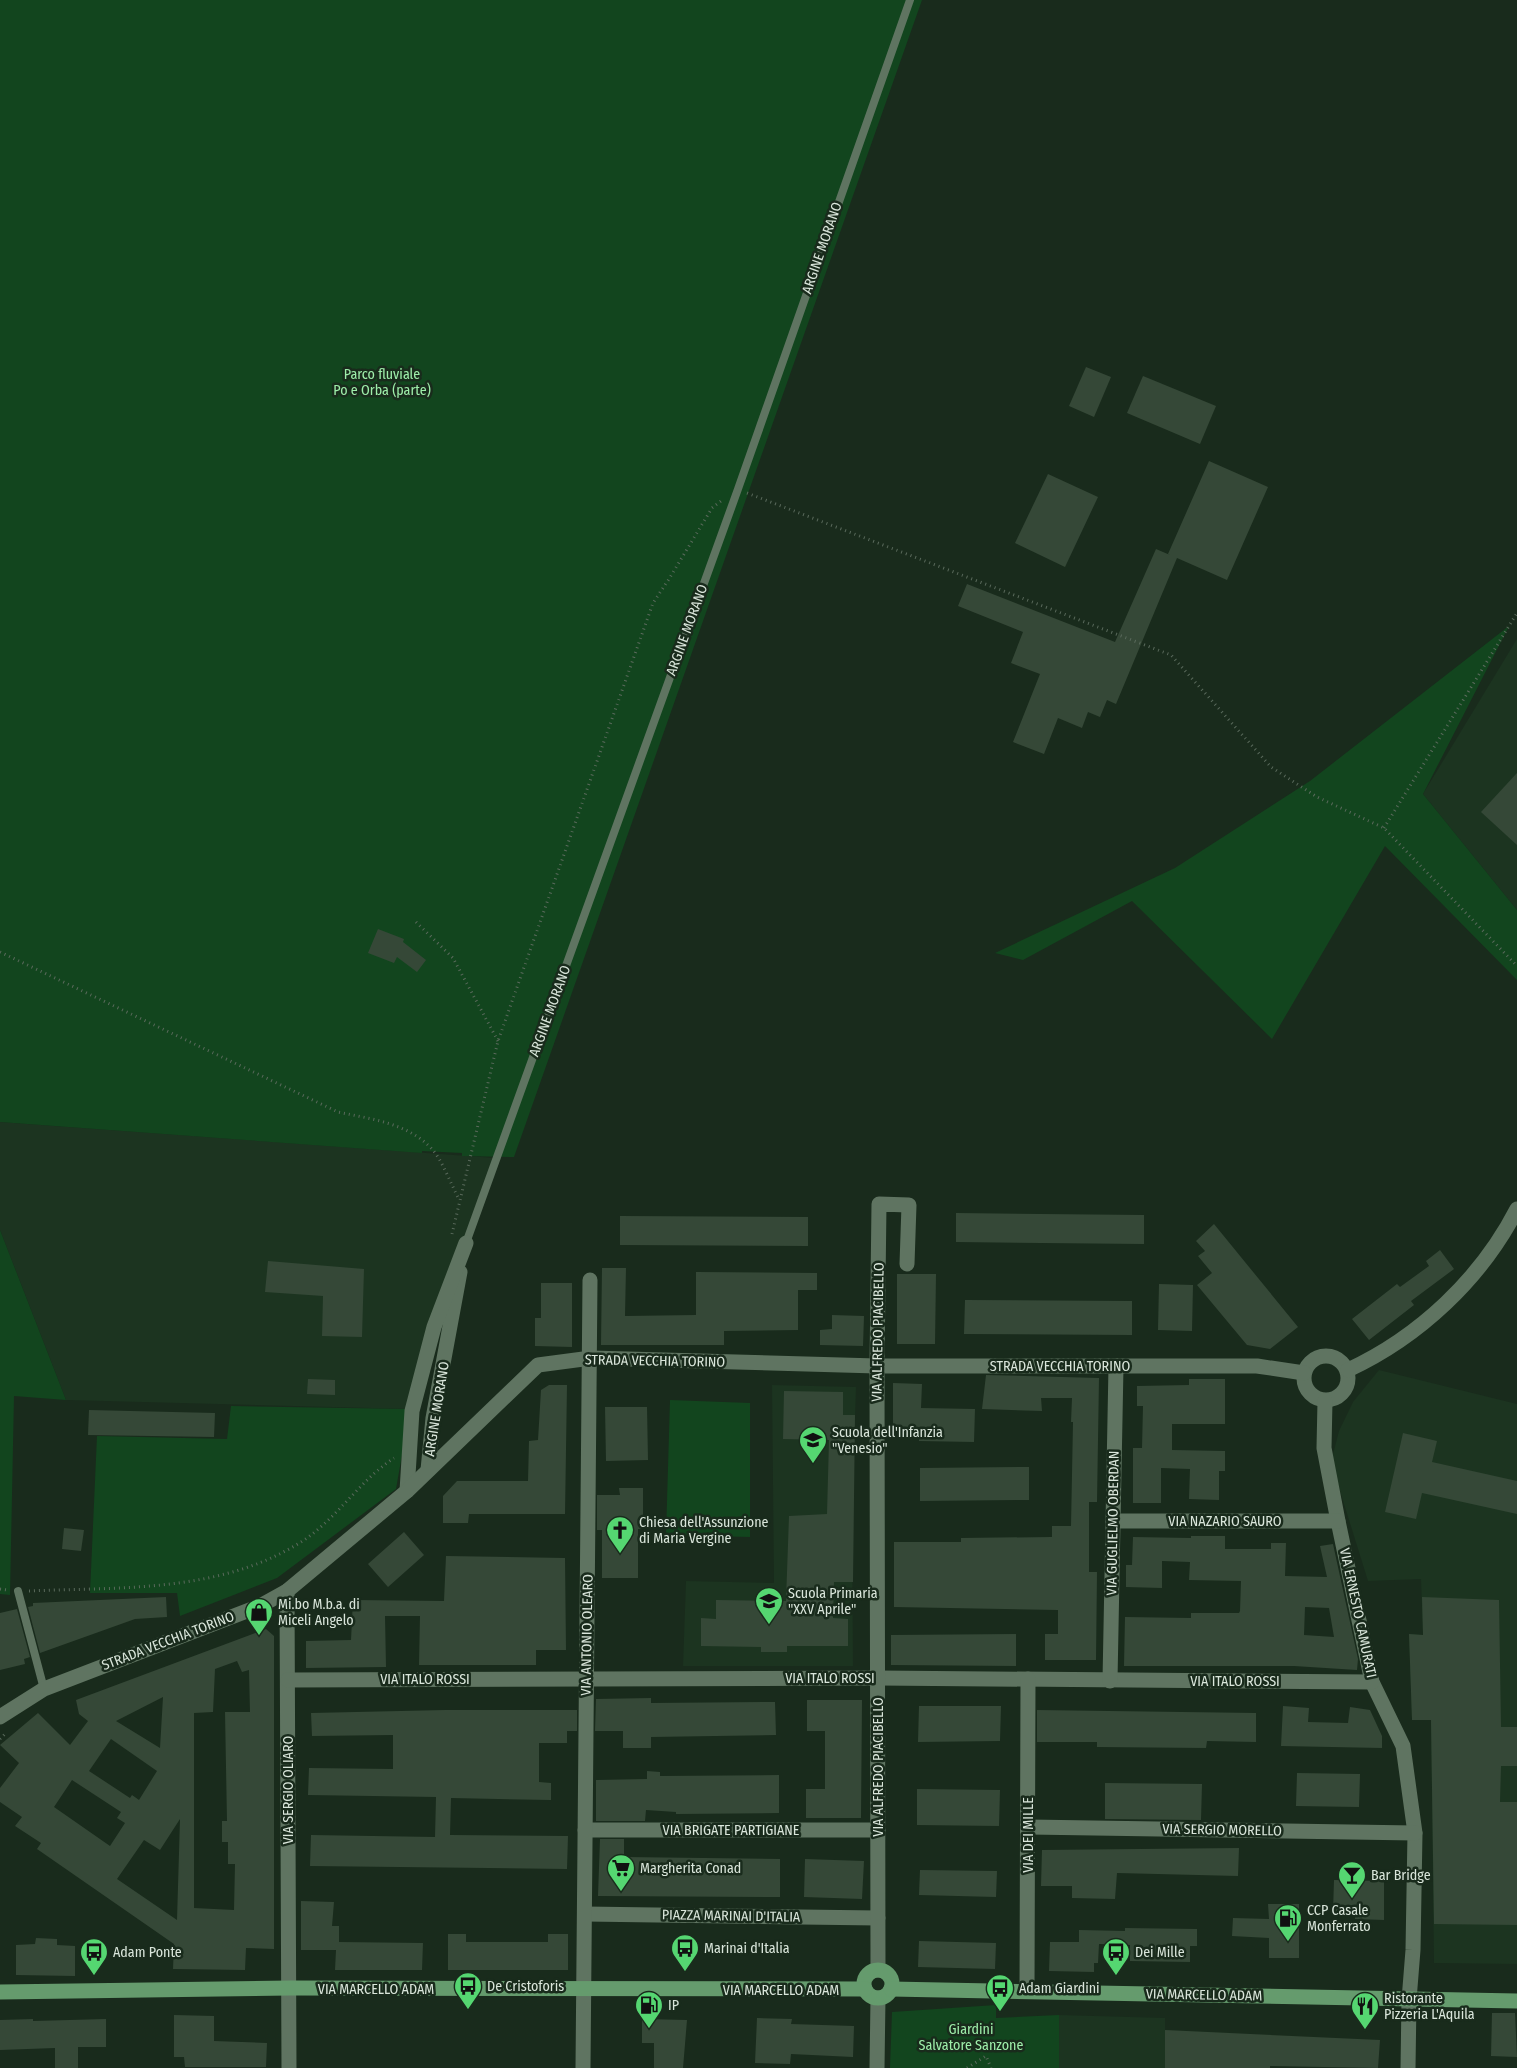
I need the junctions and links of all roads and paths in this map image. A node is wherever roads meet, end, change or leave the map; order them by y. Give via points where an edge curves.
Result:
1 (910, 0) edge
2 (738, 489) junction
3 (1517, 613) edge
4 (1384, 828) junction
5 (416, 922) dead end
6 (0, 952) edge
7 (1517, 966) edge
8 (498, 1042) junction
9 (459, 1201) junction
10 (1517, 1208) edge
11 (450, 1242) dead end
12 (466, 1243) joint
13 (461, 1259) junction
14 (907, 1264) dead end
15 (590, 1280) dead end
16 (591, 1358) junction
17 (876, 1366) junction
18 (1116, 1366) junction
19 (1348, 1370) junction
20 (1304, 1373) junction
21 (1326, 1401) junction
22 (409, 1448) junction
23 (428, 1470) junction
24 (407, 1491) junction
25 (1113, 1520) junction
26 (1338, 1521) junction
27 (0, 1589) edge
28 (18, 1591) junction
29 (287, 1591) junction
30 (878, 1678) junction
31 (586, 1679) junction
32 (1028, 1679) junction
33 (288, 1680) junction
34 (1110, 1681) junction
35 (1372, 1682) junction
36 (44, 1689) junction
37 (0, 1717) edge
38 (9, 1730) dead end
39 (0, 1739) edge
40 (1028, 1827) junction
41 (585, 1830) junction
42 (878, 1830) junction
43 (1414, 1833) junction
44 (584, 1914) junction
45 (878, 1918) junction
46 (878, 1970) junction
47 (290, 1988) junction
48 (865, 1989) junction
49 (2, 1990) edge
50 (584, 1990) junction
51 (1027, 1991) junction
52 (885, 1994) junction
53 (1409, 2000) junction
54 (1517, 2001) edge
55 (289, 2068) edge
56 (584, 2068) edge
57 (877, 2068) edge
58 (967, 2068) edge
59 (991, 2068) edge
60 (1408, 2068) edge

1 - 2 lane, ARGINE MORANO
2 - 4 path via 1171,655 1271,767 1317,797
2 - 8 path via 712,508 652,603
2 - 12 lane, ARGINE MORANO
3 - 4 path
4 - 7 path
5 - 8 path via 453,958
6 - 9 path via 338,1112 390,1123 412,1134 432,1149
8 - 9 path
9 - 11 path
10 - 19 street via 1502,1238 1464,1287 1376,1357
12 - 13 street, ARGINE MORANO
13 - 22 street, ARGINE MORANO via 434,1327 412,1411
13 - 23 street, ARGINE MORANO
14 - 17 street, VIA ALFREDO PIACIBELLO via 909,1205 879,1204
15 - 16 street, VIA ANTONIO OLEARO
16 - 17 street, STRADA VECCHIA TORINO
16 - 23 street, STRADA VECCHIA TORINO via 538,1365
16 - 31 street, VIA ANTONIO OLEARO
17 - 18 street, STRADA VECCHIA TORINO
17 - 30 street, VIA ALFREDO PIACIBELLO
18 - 20 street, STRADA VECCHIA TORINO via 1257,1366
18 - 25 street, VIA GUGLIELMO OBERDAN
19 - 20 street via 1339,1359 1325,1356 1312,1361
19 - 21 street via 1345,1391 1339,1397
20 - 21 street via 1308,1392
21 - 26 street, VIA ERNESTO CAMURATI via 1324,1448
22 - 24 street, ARGINE MORANO
22 - 28 path via 378,1468 330,1520 301,1542 250,1568 197,1581 137,1587
23 - 24 street, STRADA VECCHIA TORINO
24 - 29 street, STRADA VECCHIA TORINO
25 - 26 street, VIA NAZARIO SAURO
25 - 34 street, VIA GUGLIELMO OBERDAN
26 - 35 street, VIA ERNESTO CAMURATI
27 - 28 path
28 - 36 lane
29 - 33 street, VIA SERGIO OLIARO
29 - 36 street, STRADA VECCHIA TORINO via 260,1606
30 - 31 street, VIA ITALO ROSSI
30 - 32 street, VIA ITALO ROSSI
30 - 42 street, VIA ALFREDO PIACIBELLO
31 - 33 street, VIA ITALO ROSSI
31 - 41 street, VIA ANTONIO OLEARO
32 - 34 street, VIA ITALO ROSSI
32 - 40 street, VIA DEI MILLE
33 - 47 street, VIA SERGIO OLIARO
34 - 35 street, VIA ITALO ROSSI
35 - 43 street, VIA ERNESTO CAMURATI via 1403,1746
36 - 37 street, STRADA VECCHIA TORINO
38 - 39 path
40 - 43 street, VIA SERGIO MORELLO
40 - 51 street, VIA DEI MILLE
41 - 42 street, VIA BRIGATE PARTIGIANE
41 - 44 street, VIA ANTONIO OLEARO
42 - 45 street, VIA ALFREDO PIACIBELLO
43 - 53 street, VIA ERNESTO CAMURATI via 1413,1950
44 - 45 street, PIAZZA MARINAI D'ITALIA
44 - 50 street, VIA ANTONIO OLEARO
45 - 46 street, VIA ALFREDO PIACIBELLO
46 - 48 main road via 866,1976
46 - 52 main road via 890,1976
47 - 49 main road, VIA MARCELLO ADAM
47 - 50 main road, VIA MARCELLO ADAM
47 - 55 street, VIA SERGIO OLIARO
48 - 50 main road, VIA MARCELLO ADAM
48 - 52 main road via 870,1996
50 - 56 street, VIA ANTONIO OLEARO
51 - 52 main road, VIA MARCELLO ADAM
51 - 53 main road, VIA MARCELLO ADAM
52 - 57 street
53 - 54 main road, VIA MARCELLO ADAM
53 - 60 street, VIA ERNESTO CAMURATI
58 - 59 path via 986,2056

